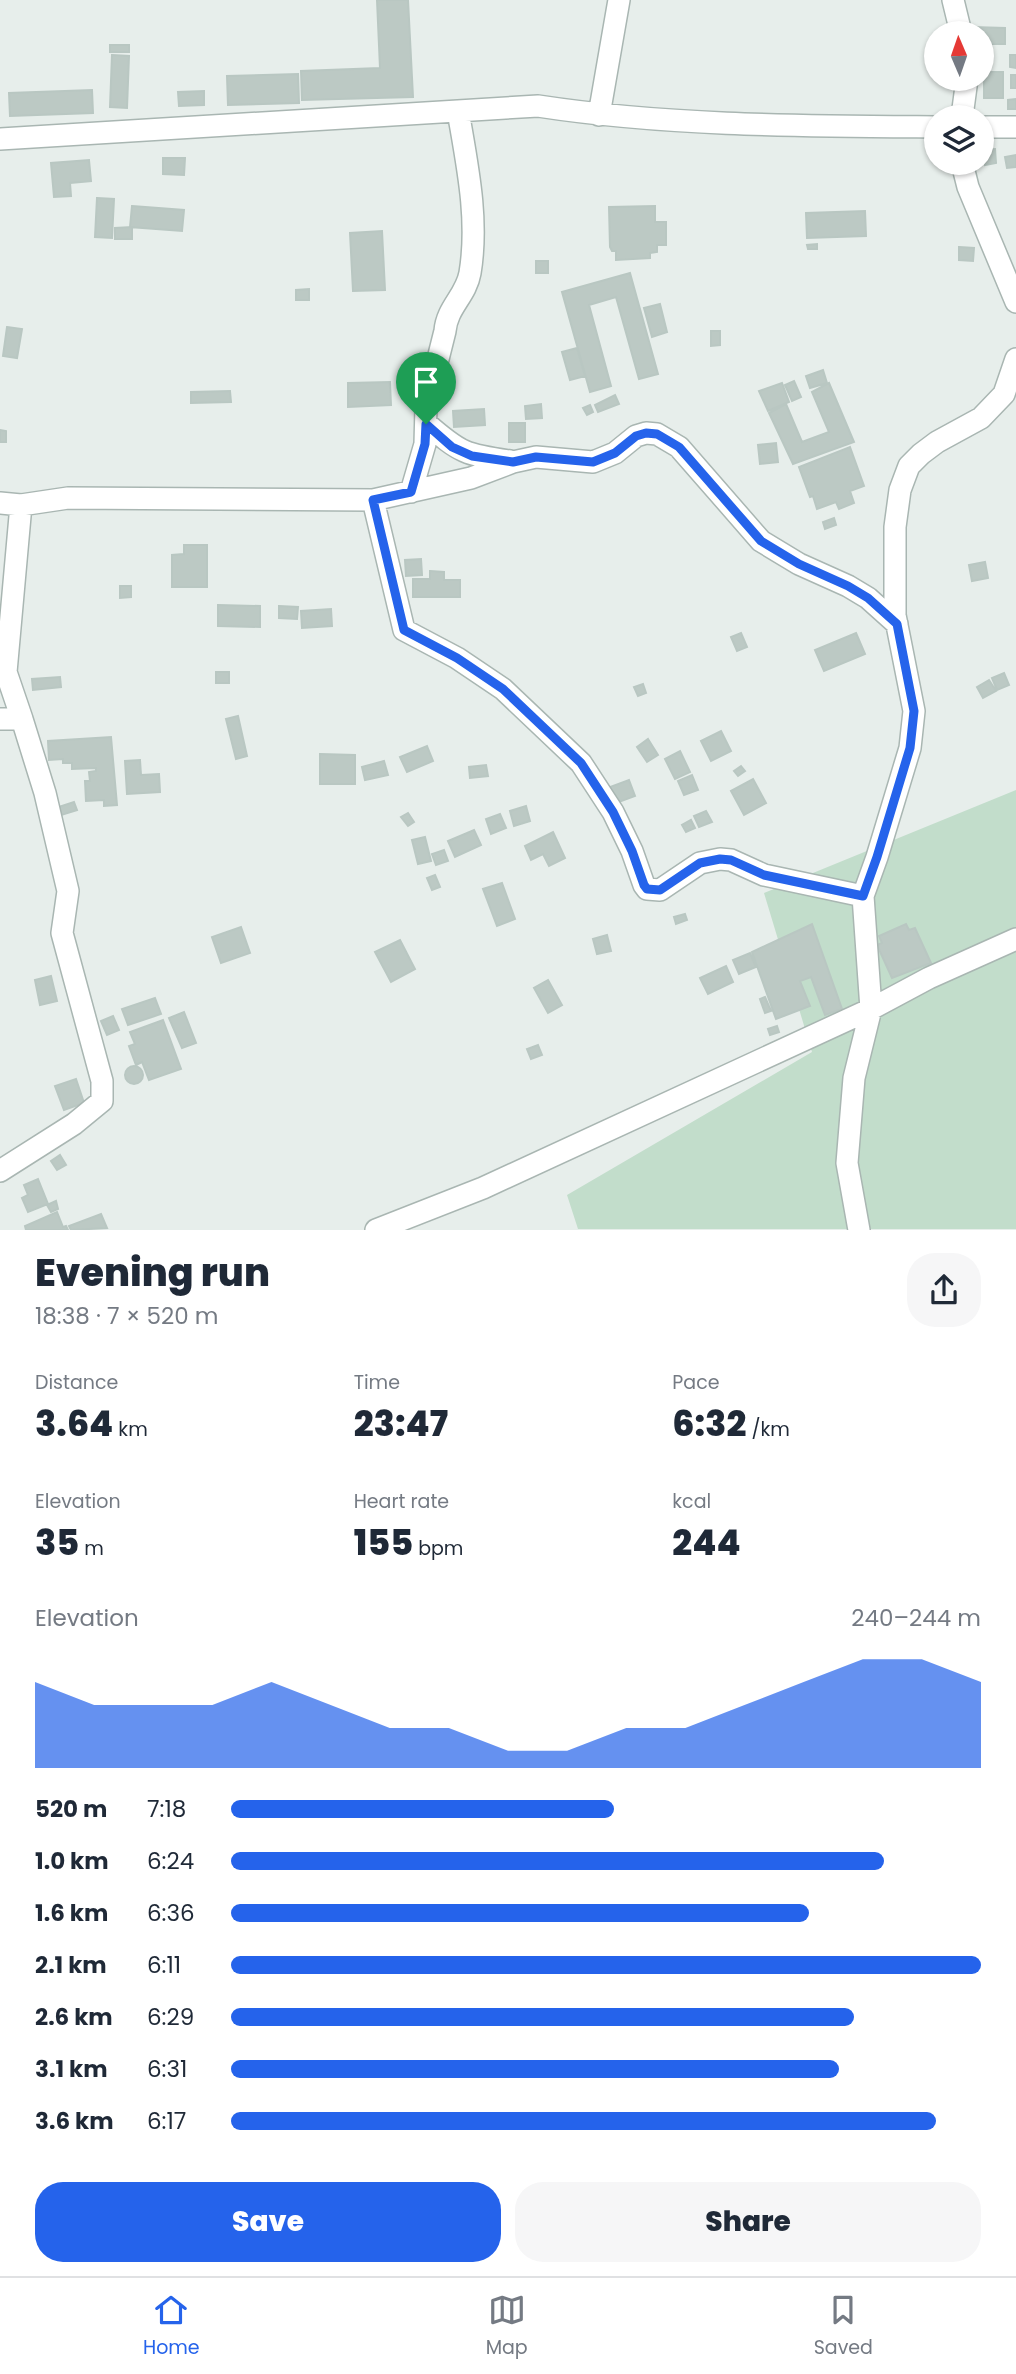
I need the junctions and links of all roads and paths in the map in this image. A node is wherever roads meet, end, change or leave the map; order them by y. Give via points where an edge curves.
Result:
1 (619, 0) edge
2 (953, 0) edge
3 (958, 21) edge
4 (458, 111) junction
5 (599, 115) junction
6 (924, 127) edge
7 (994, 127) edge
8 (1016, 127) edge
9 (0, 139) edge
10 (965, 175) edge
11 (1016, 302) edge
12 (1016, 359) edge
13 (426, 424) junction
14 (513, 462) junction
15 (411, 492) junction
16 (373, 500) junction
17 (10, 504) edge
18 (897, 624) junction
19 (0, 719) edge
20 (22, 719) junction
21 (863, 896) junction
22 (1016, 939) edge
23 (871, 1009) junction
24 (0, 1171) edge
25 (376, 1230) edge
26 (859, 1230) edge

1 - 5 street
2 - 3 street
4 - 5 street via 538,106
4 - 9 street
4 - 13 street via 472,194 473,247 465,291 446,319
5 - 6 street via 798,126
7 - 8 street
10 - 11 street
12 - 18 street via 1004,394 981,418 937,442 909,466 895,527
13 - 14 street via 452,447 472,456
13 - 15 street
14 - 15 street
14 - 18 street via 536,457 593,462 615,453 636,436 657,434 679,447 761,541 868,598
15 - 16 street
16 - 17 street via 68,498
16 - 21 street via 404,630 503,689 581,763 613,812 647,889 660,890 700,863 720,859 764,875
17 - 20 street via 6,672
18 - 21 street via 914,711 910,748
19 - 20 street
20 - 24 street via 68,891 62,933 102,1081 102,1101
21 - 23 street
22 - 23 street
23 - 25 street via 483,1188
23 - 26 street via 854,1078 847,1163

